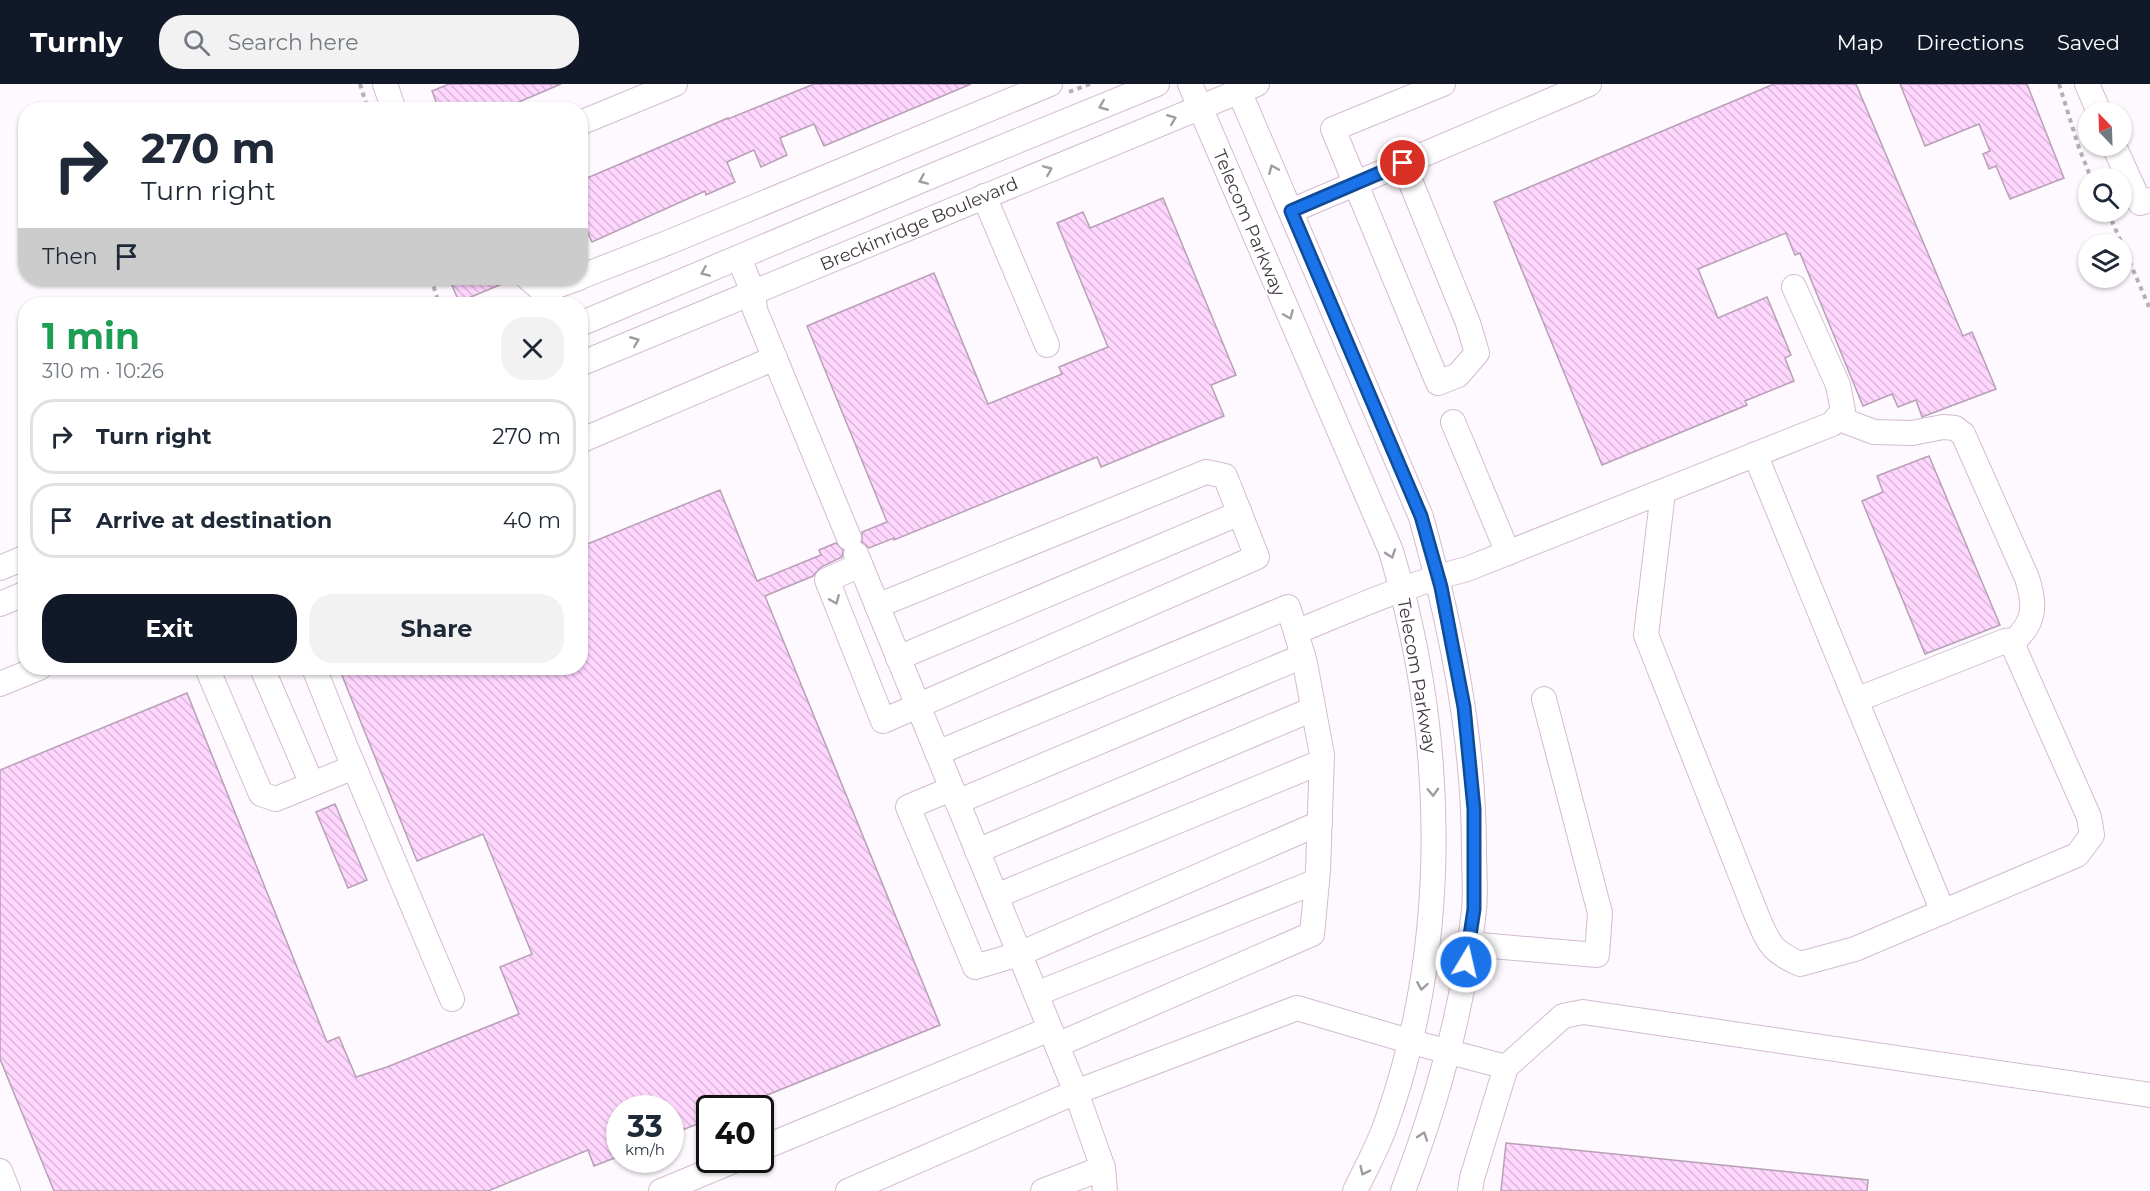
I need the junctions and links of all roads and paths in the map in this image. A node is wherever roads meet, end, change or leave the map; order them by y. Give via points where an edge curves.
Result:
1 (360, 84) edge
2 (385, 84) edge
3 (675, 84) edge
4 (1050, 84) edge
5 (1157, 84) edge
6 (1190, 84) edge
7 (1443, 84) edge
8 (1589, 84) edge
9 (2059, 84) edge
10 (2087, 84) edge
11 (1244, 86) edge
12 (366, 102) edge
13 (391, 102) edge
14 (2095, 102) edge
15 (1199, 107) junction
16 (588, 120) edge
17 (2120, 156) edge
18 (1403, 163) junction
19 (2087, 168) edge
20 (1357, 183) junction
21 (984, 196) junction
22 (2145, 201) edge
23 (1291, 211) junction
24 (2112, 222) edge
25 (739, 258) junction
26 (588, 274) edge
27 (536, 285) edge
28 (559, 285) edge
29 (1794, 287) dead end
30 (753, 292) junction
31 (2150, 309) edge
32 (588, 321) edge
33 (1047, 345) dead end
34 (775, 358) junction
35 (588, 361) edge
36 (1837, 418) junction
37 (1454, 422) dead end
38 (588, 438) edge
39 (1755, 454) junction
40 (1663, 492) junction
41 (1240, 513) junction
42 (855, 552) junction
43 (1508, 553) junction
44 (18, 560) edge
45 (0, 568) edge
46 (1438, 577) junction
47 (1402, 589) junction
48 (18, 596) edge
49 (0, 604) edge
50 (877, 606) junction
51 (1296, 632) junction
52 (2014, 640) junction
53 (1303, 656) junction
54 (898, 658) junction
55 (22, 675) edge
56 (210, 675) edge
57 (265, 675) edge
58 (317, 675) edge
59 (0, 684) edge
60 (1544, 699) dead end
61 (1856, 700) junction
62 (918, 707) junction
63 (1313, 709) junction
64 (937, 753) junction
65 (1321, 762) junction
66 (354, 767) junction
67 (312, 784) junction
68 (954, 795) junction
69 (1320, 823) junction
70 (977, 851) junction
71 (1317, 881) junction
72 (996, 896) junction
73 (1943, 912) junction
74 (1468, 944) junction
75 (1019, 954) junction
76 (1035, 993) junction
77 (452, 999) dead end
78 (1053, 1037) junction
79 (1412, 1042) junction
80 (1448, 1051) junction
81 (1506, 1067) junction
82 (1076, 1092) junction
83 (2150, 1095) edge
84 (774, 1144) edge
85 (0, 1171) edge
86 (705, 1173) edge
87 (1104, 1179) edge
88 (1051, 1190) edge
89 (8, 1191) edge
90 (661, 1191) edge
91 (848, 1191) edge
92 (1354, 1191) edge
93 (1403, 1191) edge
94 (1470, 1191) edge

1 - 12 path
2 - 13 street
3 - 16 street
4 - 26 street
5 -> 25 street
6 - 15 street, Telecom Parkway
7 - 20 street via 1333,129
8 - 18 street
9 - 19 path
10 - 14 street
11 - 15 street, Breckinridge Boulevard
23 -> 11 street, Telecom Parkway
21 -> 15 street, Breckinridge Boulevard
15 -> 47 street, Telecom Parkway via 1378,519
17 - 22 street
18 - 20 street
18 - 20 street via 1477,353 1458,375 1438,383
20 - 23 street
21 - 30 street, Breckinridge Boulevard
21 - 33 street
23 - 46 street, Telecom Parkway via 1421,516
24 - 31 path
25 - 30 street
25 -> 32 street
27 - 28 street via 543,291
29 - 36 street via 1838,385 1842,411
30 - 34 street via 755,310
35 -> 30 street, Breckinridge Boulevard
34 - 38 street
34 - 42 street
36 - 39 street
36 - 52 street via 1874,432 1912,433 1943,427 1964,434 2034,600 2030,618
37 - 43 street
39 - 40 street
39 - 61 street
40 - 43 street
40 - 73 street via 1646,635 1768,942 1780,955 1800,964 1856,950
41 - 50 street via 1225,476 1206,472
41 - 54 street
41 - 62 street via 1257,557
42 - 50 street
42 -> 62 street via 827,580 883,721
43 - 46 street
44 - 45 street
46 - 47 street
46 - 74 street, Telecom Parkway via 1464,707 1474,809 1474,909
47 - 51 street
47 -> 79 street, Telecom Parkway via 1411,623 1432,763 1434,813 1432,913
48 - 49 street
50 - 54 street
51 - 53 street
51 - 64 street via 1288,607
52 - 61 street
52 - 73 street via 2092,834 2077,855
53 - 63 street
53 - 68 street
54 - 62 street
55 - 59 street
56 - 67 street via 261,794 276,799
57 - 67 street
58 - 66 street
60 - 74 street via 1600,913 1597,955
61 - 73 street
62 - 64 street
63 - 65 street
63 - 70 street
64 - 68 street
65 - 69 street
65 - 72 street
66 - 67 street
66 - 77 street
68 - 70 street
68 - 75 street via 908,807 975,967
69 - 71 street
69 - 75 street
70 - 72 street
71 - 76 street
71 - 78 street via 1312,934
72 - 75 street
74 - 80 street, Telecom Parkway
75 - 76 street
76 - 78 street
78 - 82 street
78 - 84 street
79 - 80 street
79 - 82 street via 1297,1008
79 -> 92 street, Telecom Parkway via 1387,1124
80 - 81 street
93 -> 80 street, Telecom Parkway
81 - 83 street via 1563,1016 1583,1012
81 - 94 street
82 - 87 street
82 - 91 street
85 - 89 street
86 - 90 street
87 - 88 street

